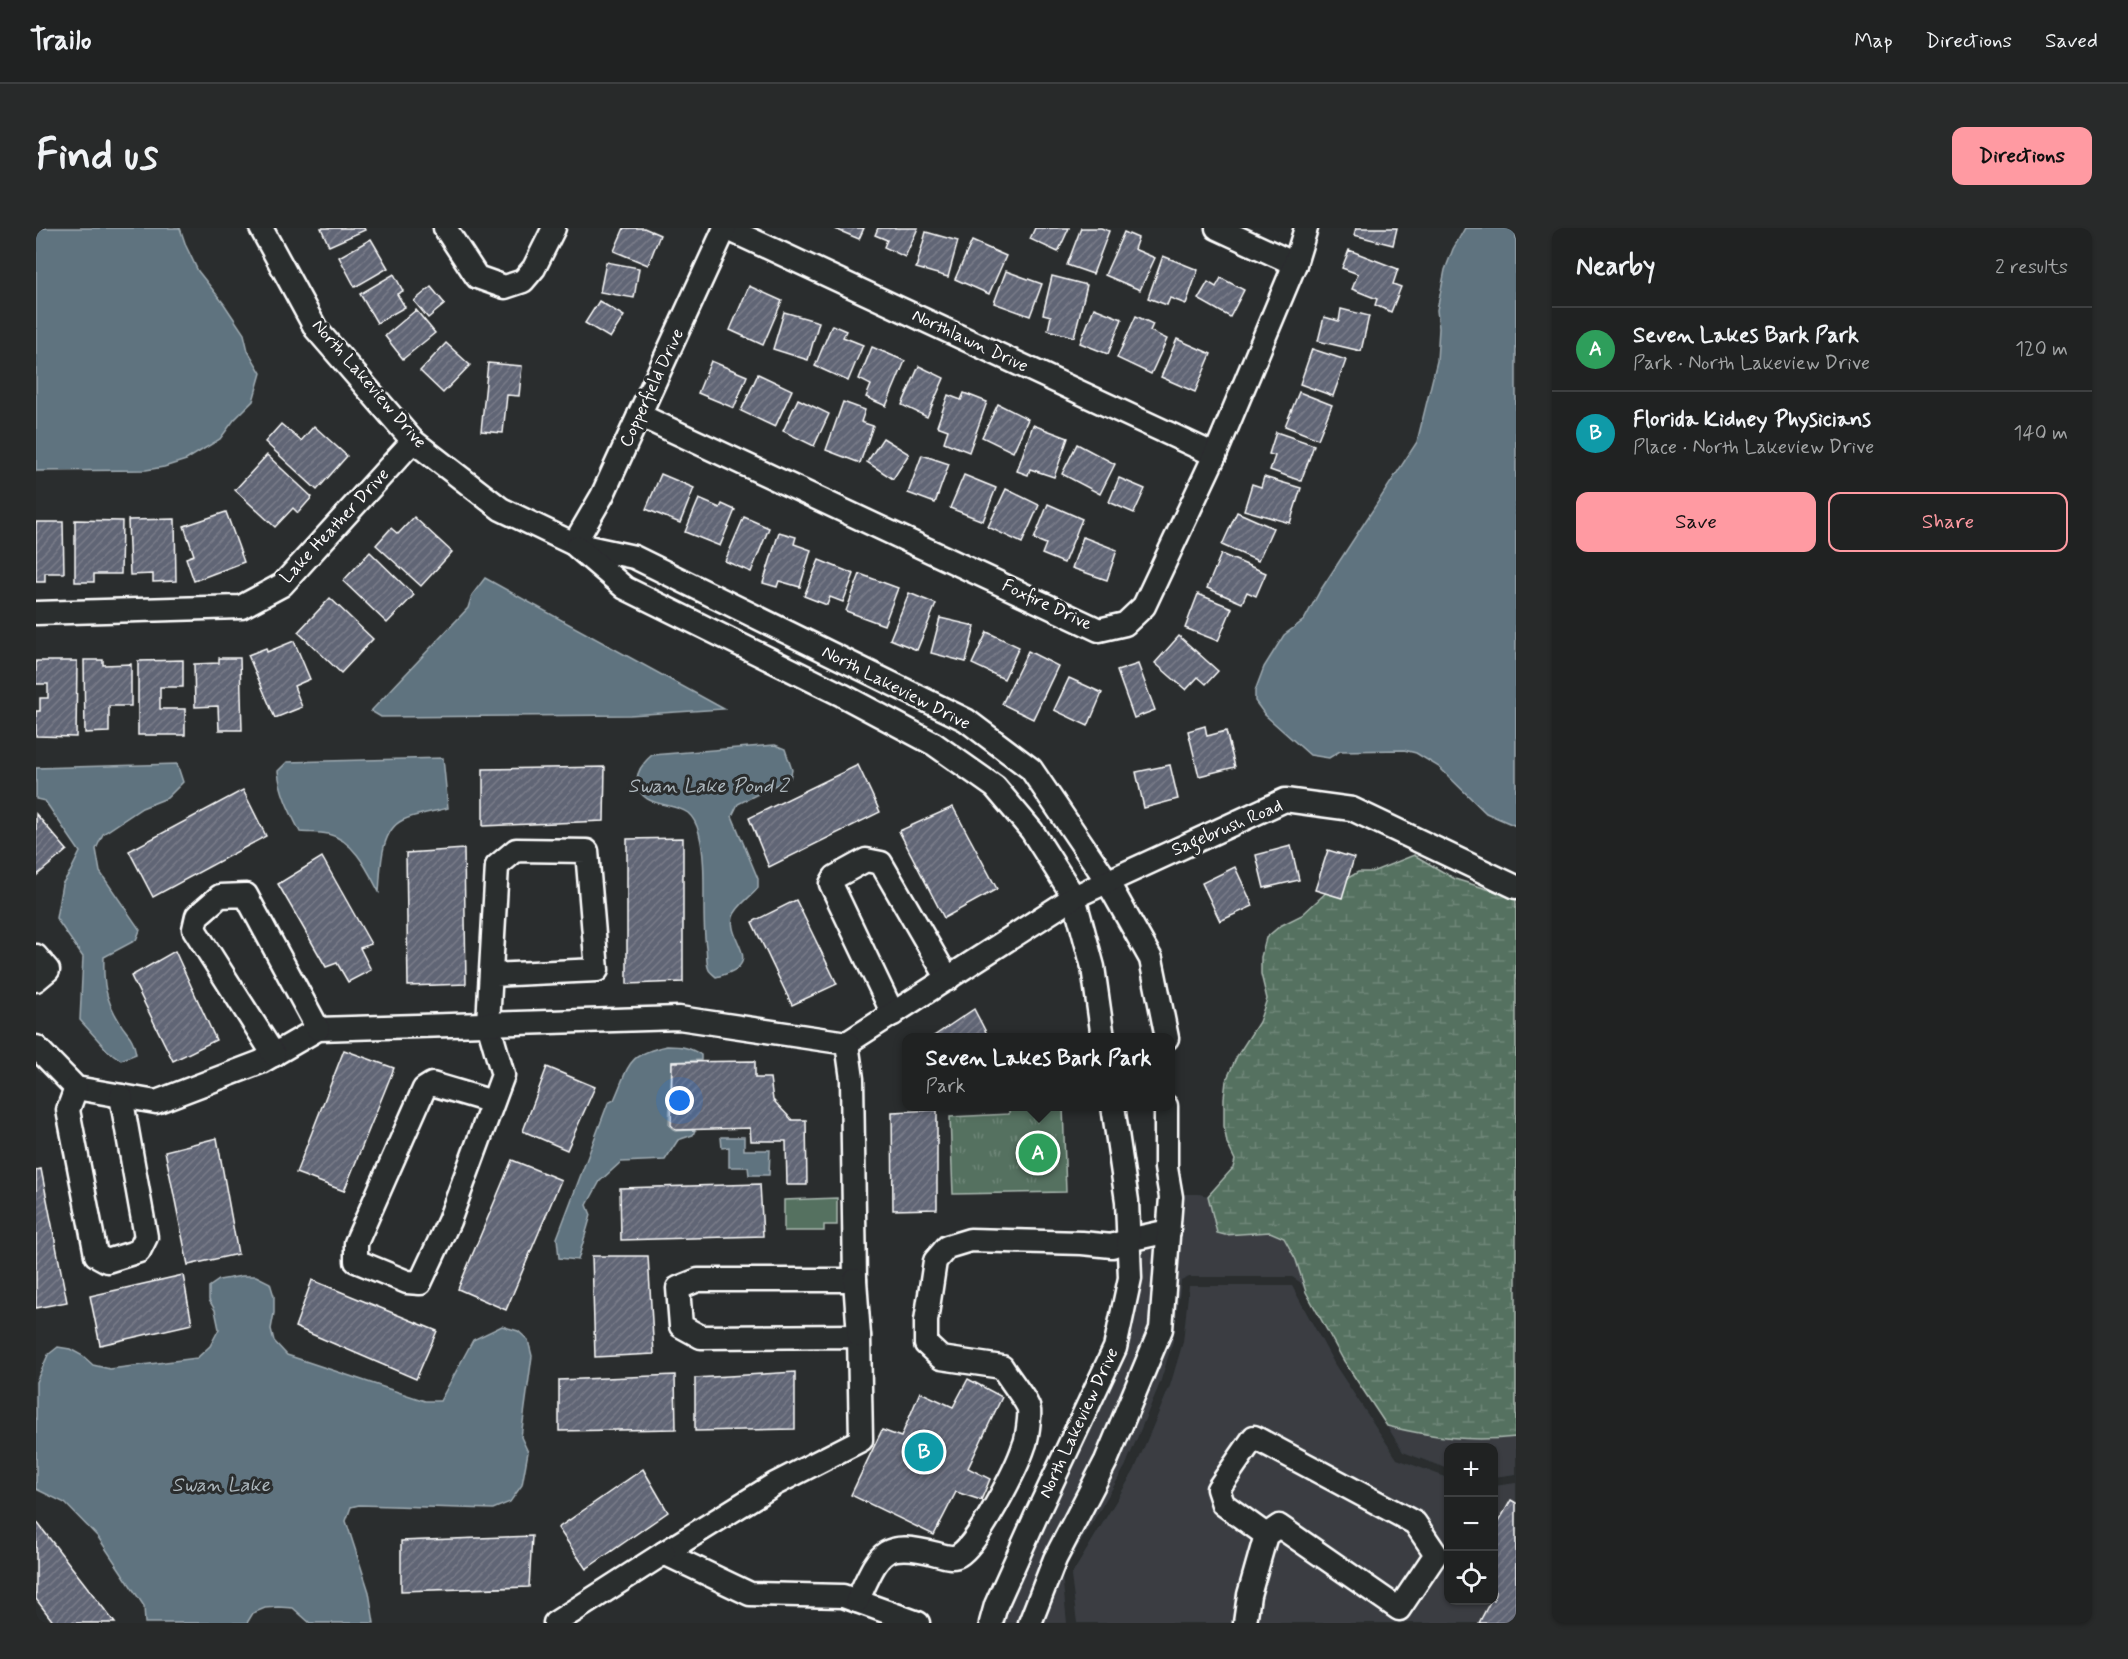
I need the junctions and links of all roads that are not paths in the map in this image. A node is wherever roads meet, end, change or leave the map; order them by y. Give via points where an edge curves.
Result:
1 (261, 228) edge
2 (445, 228) edge
3 (554, 228) edge
4 (726, 228) edge
5 (1216, 228) edge
6 (1306, 228) edge
7 (1295, 264) junction
8 (639, 415) junction
9 (413, 441) junction
10 (1215, 455) junction
11 (574, 544) junction
12 (36, 614) edge
13 (856, 667) junction
14 (842, 695) junction
15 (1107, 881) junction
16 (1516, 886) edge
17 (1074, 897) junction
18 (36, 956) edge
19 (491, 975) junction
20 (948, 979) junction
21 (36, 980) edge
22 (893, 1014) junction
23 (488, 1023) junction
24 (318, 1029) junction
25 (1102, 1033) edge
26 (1166, 1033) edge
27 (847, 1043) junction
28 (36, 1047) edge
29 (274, 1055) junction
30 (76, 1088) junction
31 (121, 1096) junction
32 (494, 1102) junction
33 (1114, 1111) edge
34 (1166, 1111) edge
35 (1169, 1231) junction
36 (1128, 1240) junction
37 (855, 1280) junction
38 (859, 1335) junction
39 (1266, 1535) junction
40 (664, 1553) junction
41 (857, 1601) junction
42 (555, 1623) edge
43 (918, 1623) edge
44 (990, 1623) edge
45 (1029, 1623) edge
46 (1245, 1623) edge

1 - 9 street, North Lakeview Drive via 316,329
2 - 3 street via 477,277 505,287 523,281 534,268
4 - 8 street, Copperfield Drive
4 - 10 street, Northlawn Drive
5 - 7 street
6 - 7 street, Foxfire Drive
7 - 10 street, Foxfire Drive
8 - 10 street, Foxfire Drive via 1099,630 1125,624 1144,606
8 - 11 street, Copperfield Drive via 602,496
9 - 11 street, North Lakeview Drive via 501,509
9 - 12 street, Lake Heather Drive via 282,585 241,608
11 - 13 street, North Lakeview Drive via 634,557
11 - 14 street, North Lakeview Drive via 625,588
13 - 14 street
13 - 15 street, North Lakeview Drive via 966,720 1032,769
14 - 17 street, North Lakeview Drive via 934,744 995,788 1032,831
15 - 16 street, Sagebrush Road via 1285,800 1352,809
15 - 17 street, Sagebrush Road
15 - 26 street, North Lakeview Drive via 1150,959
17 - 20 street, Sagebrush Road
17 - 25 street, North Lakeview Drive via 1092,967
18 - 21 street via 48,970
19 - 19 street via 497,866 516,850 587,852 597,970
19 - 23 street
20 - 22 street, Sagebrush Road
20 - 22 street via 881,863 866,861 835,877 831,884
22 - 27 street, Sagebrush Road
23 - 24 street
23 - 27 street via 679,1018
23 - 32 street via 503,1075
24 - 29 street
24 - 29 street via 246,895 220,896 197,916 194,928
27 - 37 street via 852,1079
28 - 30 street
29 - 31 street via 156,1102
30 - 31 street
30 - 31 street via 68,1110 96,1255 107,1261 139,1251 146,1237
32 - 32 street via 449,1221 420,1282 407,1282 356,1261 356,1243 424,1089 432,1084
33 - 36 street, North Lakeview Drive via 1127,1201
34 - 35 street, North Lakeview Drive
35 - 36 street
35 - 45 street, North Lakeview Drive via 1161,1329 1106,1461 1055,1559
36 - 41 street via 1112,1246 970,1240 947,1246 935,1261 926,1344 941,1359 1002,1367 1029,1409 1025,1445 985,1526 966,1550 945,1557 914,1548 888,1551 876,1560
36 - 44 street, North Lakeview Drive via 1130,1278 1115,1348
37 - 38 street
37 - 38 street via 698,1280 678,1288 681,1326 701,1337
38 - 40 street via 861,1440 775,1484
39 - 39 street via 1279,1526 1399,1609 1436,1554 1415,1523 1254,1437 1218,1488 1223,1504
39 - 46 street
40 - 41 street via 750,1594 843,1596
40 - 42 street
41 - 43 street

